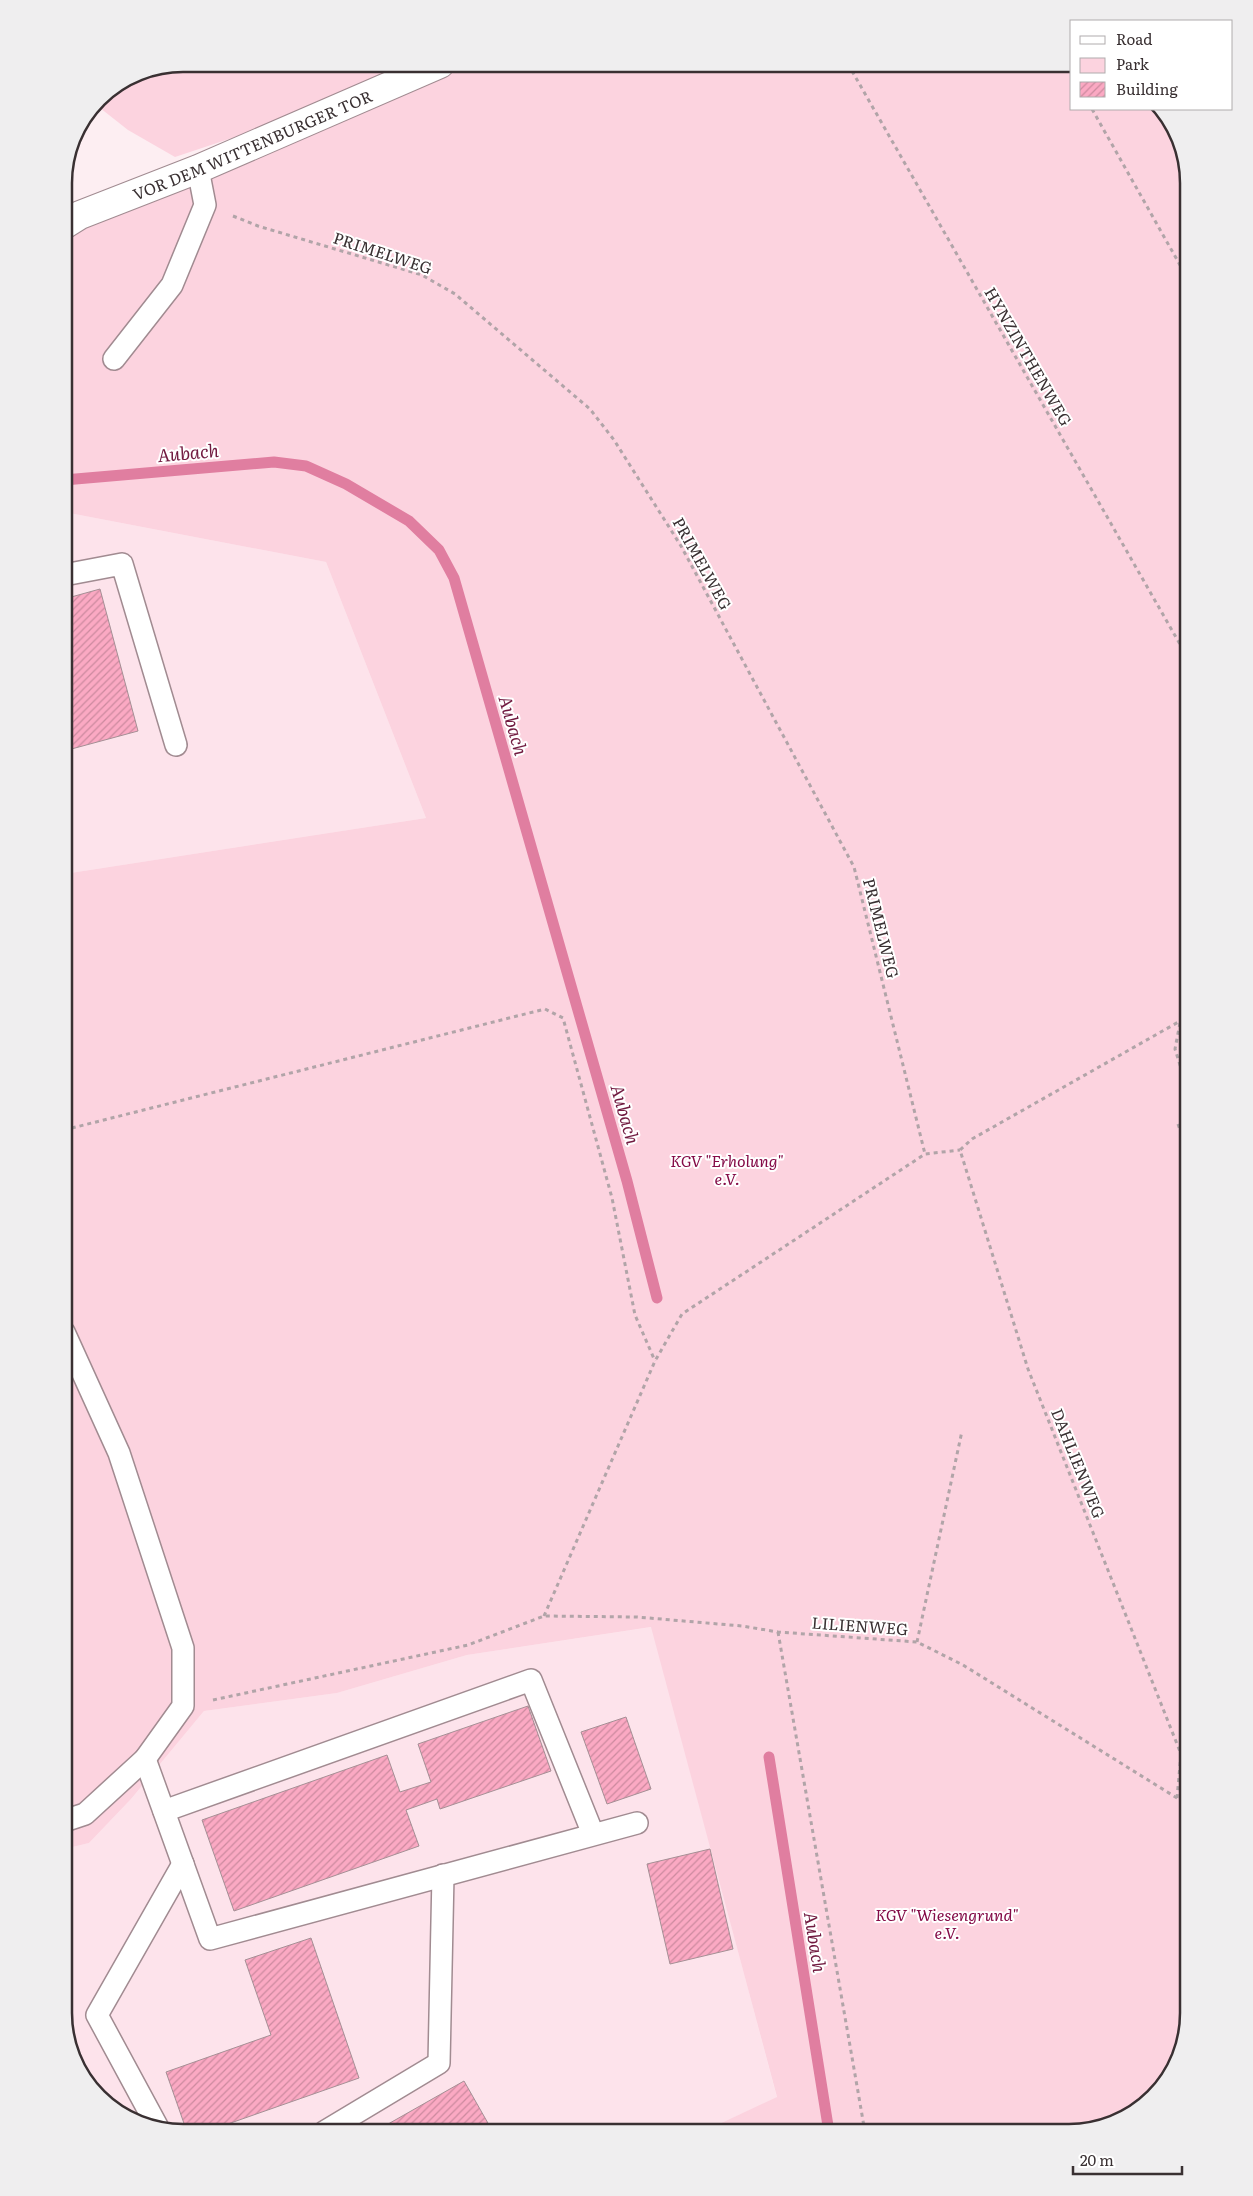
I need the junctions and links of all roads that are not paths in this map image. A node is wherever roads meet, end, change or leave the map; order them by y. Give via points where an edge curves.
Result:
1 (419, 73) edge
2 (198, 169) junction
3 (73, 219) edge
4 (114, 359) dead end
5 (73, 572) edge
6 (176, 745) dead end
7 (72, 1350) edge
8 (145, 1759) junction
9 (164, 1811) junction
10 (72, 1818) edge
11 (637, 1823) dead end
12 (593, 1834) junction
13 (183, 1864) junction
14 (443, 1875) junction
15 (153, 2119) edge
16 (339, 2123) edge

1 - 2 street, VOR DEM WITTENBURGER TOR
2 - 3 street, VOR DEM WITTENBURGER TOR
2 - 4 lane via 205,205 172,286
5 - 6 lane via 122,564
7 - 8 lane via 119,1453 183,1648 183,1706
8 - 9 lane
8 - 10 lane via 84,1814
9 - 12 lane via 531,1680
9 - 13 lane
11 - 12 lane
12 - 14 lane
13 - 14 lane via 210,1939
13 - 15 lane via 97,2015
14 - 16 lane via 439,2063

